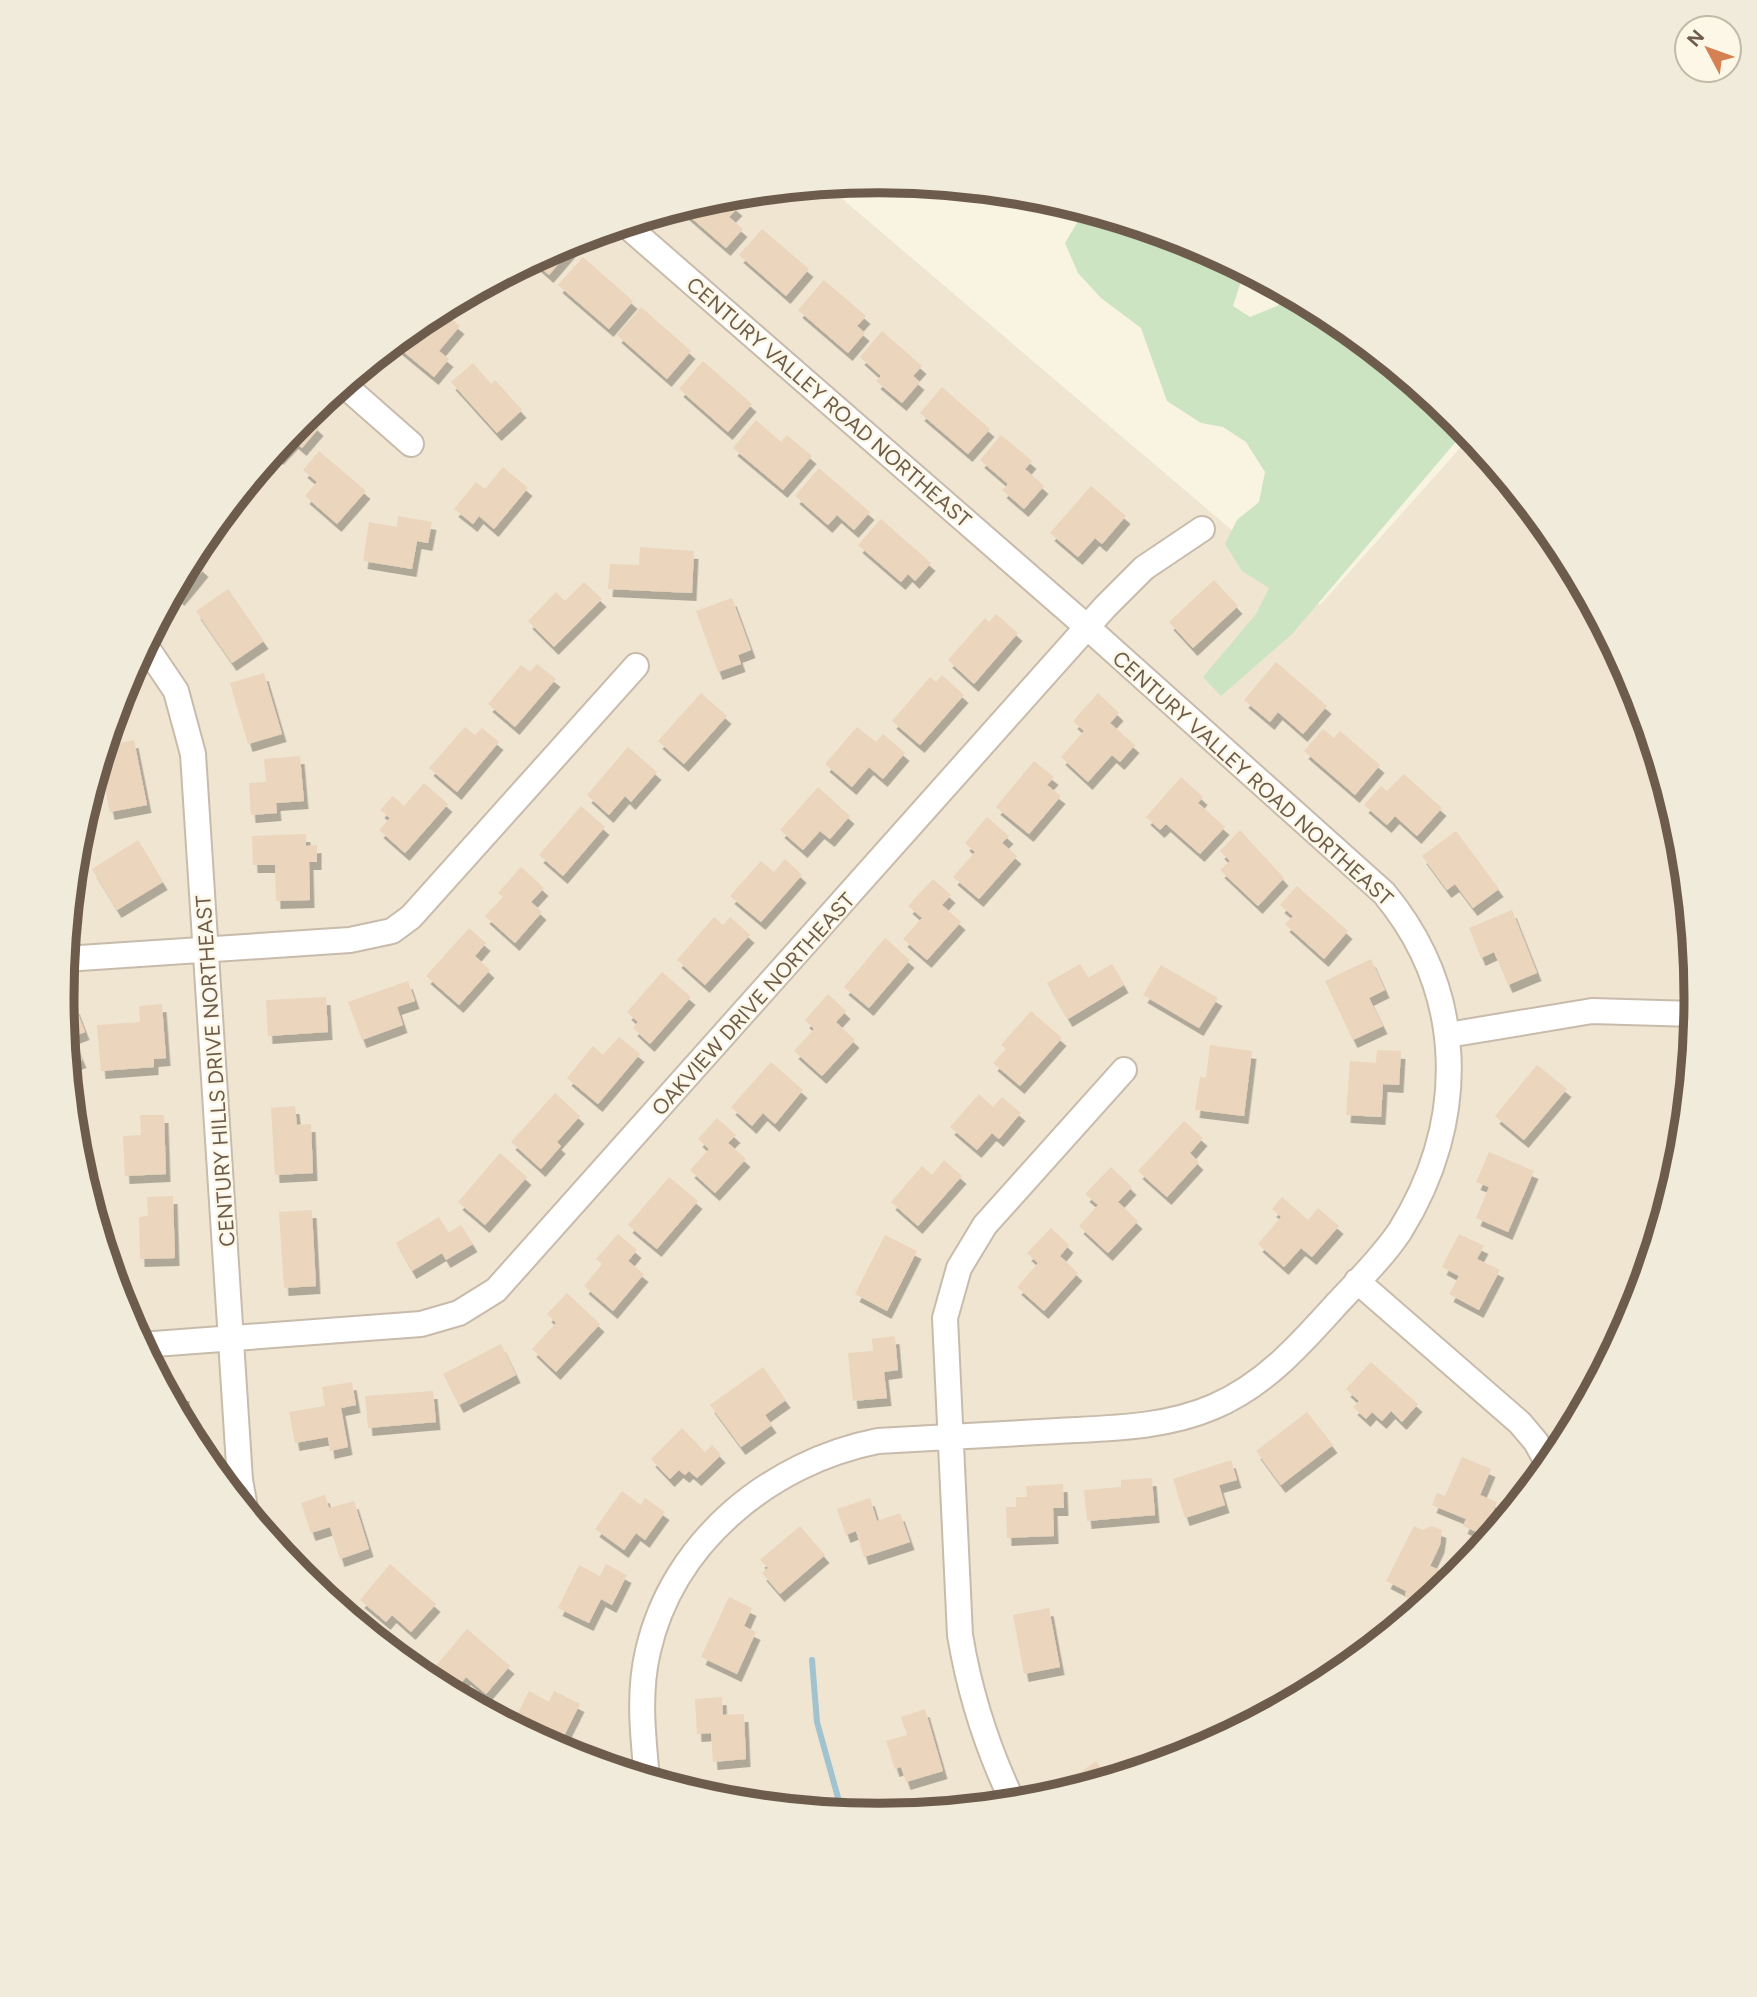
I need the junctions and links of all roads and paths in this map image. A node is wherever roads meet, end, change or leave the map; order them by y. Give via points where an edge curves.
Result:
1 (634, 232) edge
2 (351, 391) edge
3 (411, 444) dead end
4 (1202, 529) dead end
5 (1087, 627) junction
6 (151, 654) edge
7 (636, 666) dead end
8 (208, 949) junction
9 (75, 958) edge
10 (1683, 1014) edge
11 (1448, 1035) junction
12 (1124, 1070) dead end
13 (1357, 1281) junction
14 (233, 1340) junction
15 (152, 1344) edge
16 (950, 1437) junction
17 (1543, 1453) edge
18 (242, 1491) edge
19 (646, 1769) edge
20 (1009, 1793) edge

1 - 5 street, CENTURY VALLEY ROAD NORTHEAST
2 - 3 street
4 - 5 street, OAKVIEW DRIVE NORTHEAST via 1144,568
5 - 11 street, CENTURY VALLEY ROAD NORTHEAST via 1384,893 1419,943
5 - 14 street, OAKVIEW DRIVE NORTHEAST via 496,1290 459,1313 421,1324
6 - 8 street, CENTURY HILLS DRIVE NORTHEAST via 176,691 193,754
7 - 8 street via 411,917 392,931 350,940
8 - 9 street
8 - 14 street, CENTURY HILLS DRIVE NORTHEAST
10 - 11 street via 1592,1011
11 - 13 street, CENTURY VALLEY ROAD NORTHEAST via 1447,1110 1429,1175 1398,1234
12 - 16 street via 985,1226 959,1268 945,1318
13 - 16 street, CENTURY VALLEY ROAD NORTHEAST via 1290,1356 1260,1381 1212,1408 1142,1426
13 - 17 street via 1520,1423
14 - 15 street, OAKVIEW DRIVE NORTHEAST
14 - 18 street, CENTURY HILLS DRIVE NORTHEAST
16 - 19 street, CENTURY VALLEY ROAD NORTHEAST via 878,1441 821,1456 761,1489 712,1532 674,1586 648,1651 642,1685
16 - 20 street via 960,1635 968,1684 982,1732

